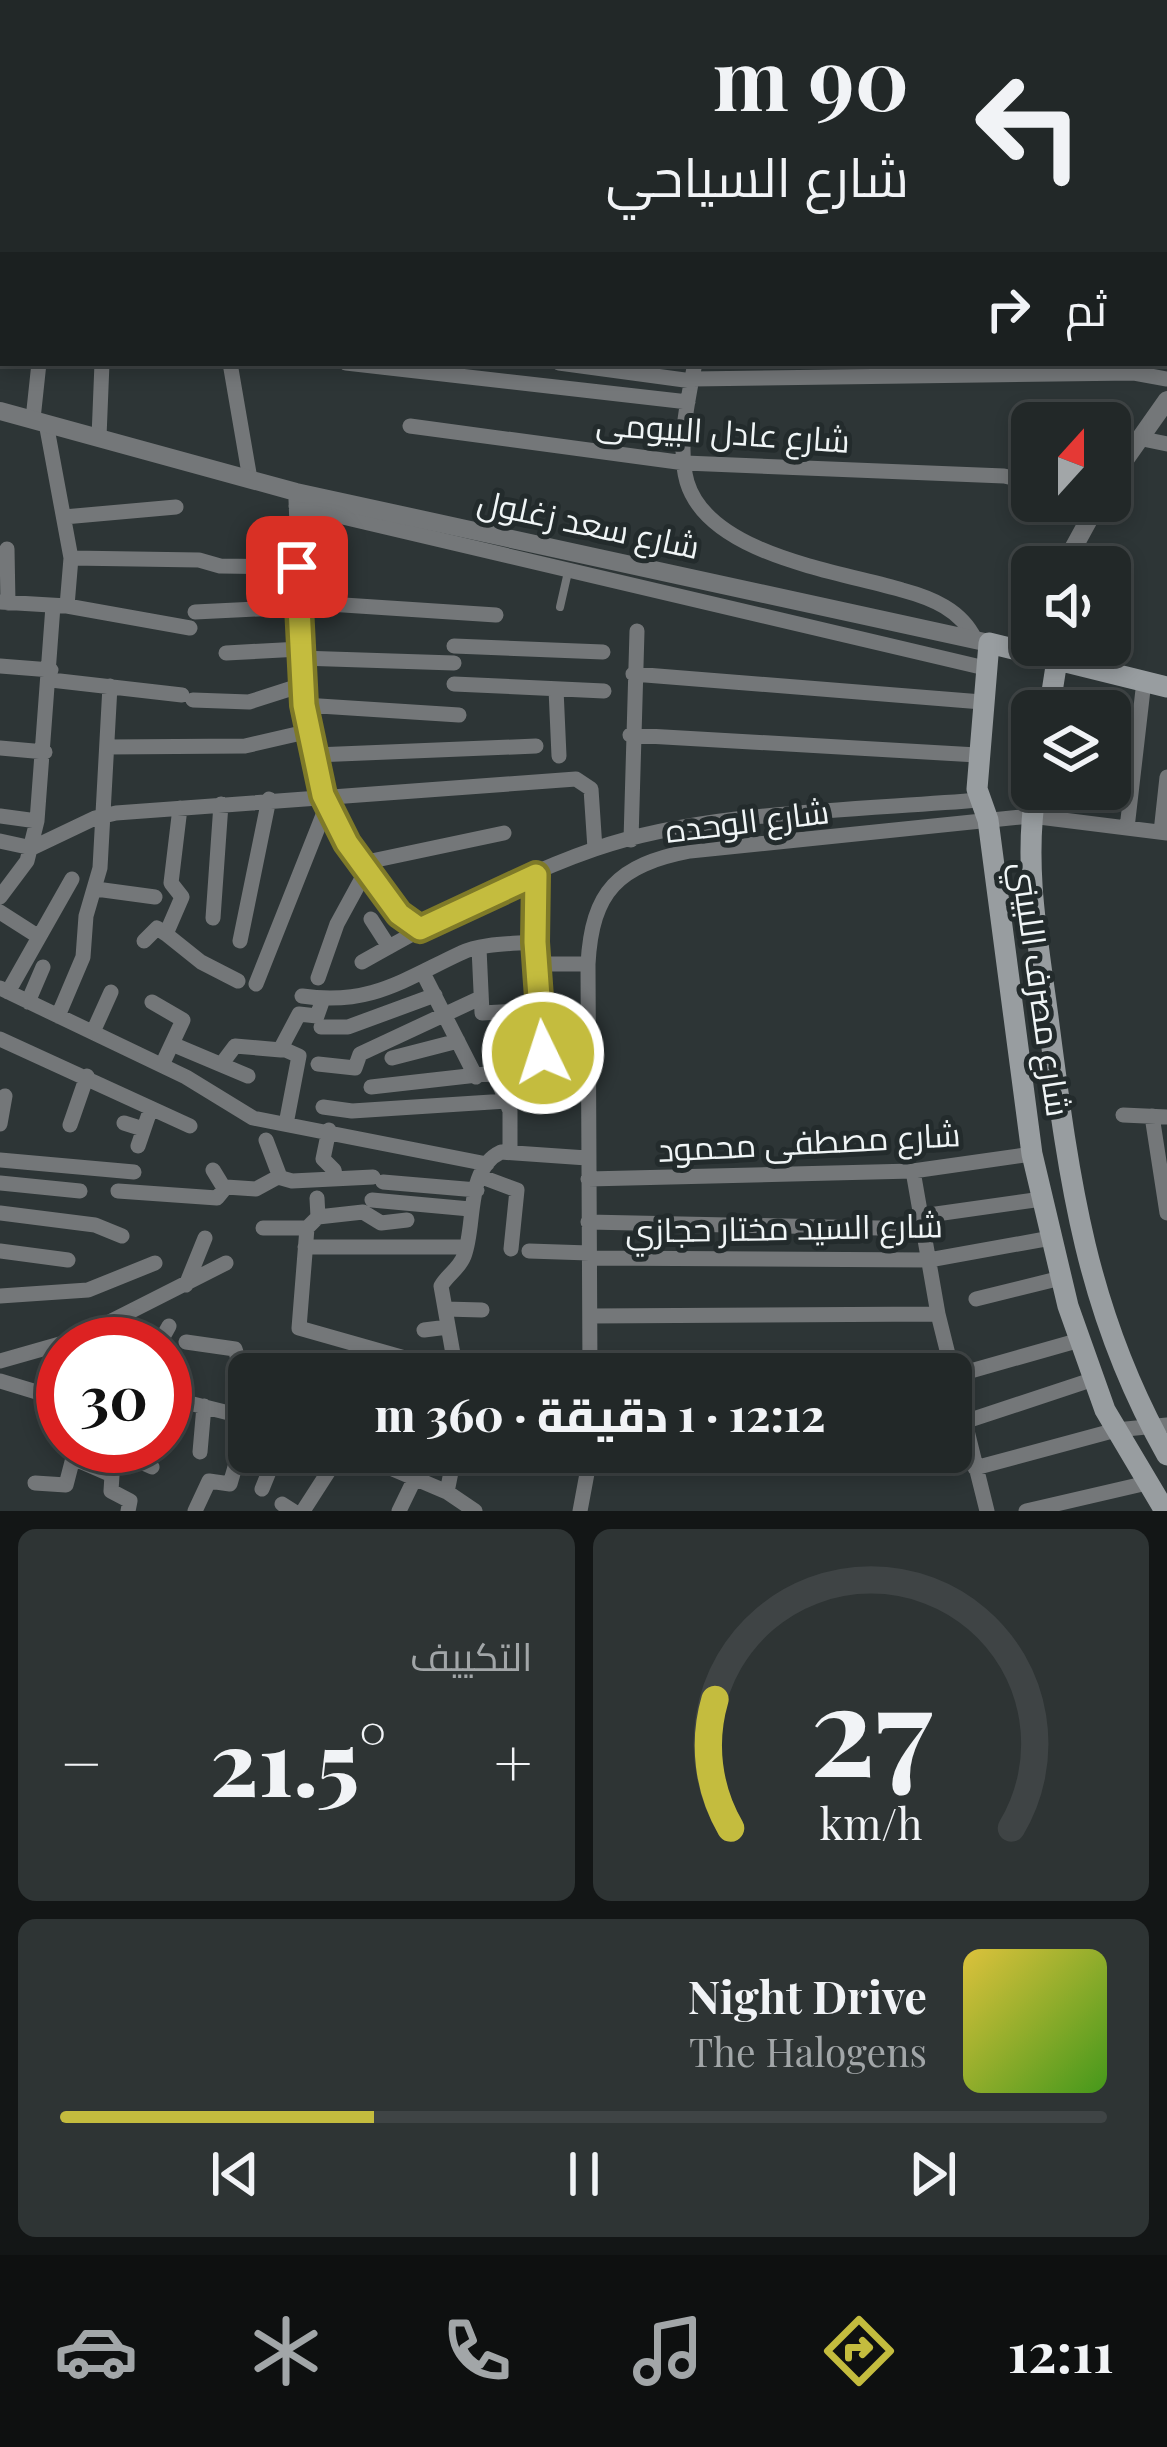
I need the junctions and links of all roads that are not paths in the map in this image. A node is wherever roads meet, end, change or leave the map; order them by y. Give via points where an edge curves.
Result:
1 (39, 366) edge
2 (102, 366) edge
3 (231, 366) edge
4 (372, 366) edge
5 (596, 366) edge
6 (923, 370) edge
7 (693, 374) edge
8 (1167, 379) edge
9 (1167, 400) edge
10 (688, 403) junction
11 (0, 411) edge
12 (39, 421) junction
13 (410, 426) dead end
14 (99, 437) junction
15 (1138, 438) junction
16 (1167, 444) edge
17 (1131, 449) edge
18 (685, 463) junction
19 (250, 478) junction
20 (1011, 478) edge
21 (296, 499) junction
22 (176, 507) dead end
23 (64, 517) junction
24 (7, 550) dead end
25 (71, 558) junction
26 (297, 567) junction
27 (568, 570) junction
28 (4, 603) edge
29 (298, 604) junction
30 (60, 606) junction
31 (560, 607) dead end
32 (454, 613) junction
33 (496, 615) dead end
34 (637, 631) dead end
35 (982, 641) junction
36 (1011, 647) edge
37 (603, 652) dead end
38 (226, 653) dead end
39 (300, 653) junction
40 (454, 654) junction
41 (0, 666) edge
42 (1089, 666) edge
43 (985, 668) junction
44 (633, 674) junction
45 (51, 675) junction
46 (1144, 682) junction
47 (454, 684) junction
48 (302, 685) junction
49 (110, 686) junction
50 (1167, 687) edge
51 (556, 689) junction
52 (604, 691) dead end
53 (982, 702) junction
54 (304, 705) junction
55 (310, 731) junction
56 (631, 735) junction
57 (536, 746) dead end
58 (106, 747) junction
59 (0, 748) edge
60 (45, 752) junction
61 (315, 755) junction
62 (977, 755) junction
63 (559, 756) dead end
64 (1167, 777) edge
65 (269, 799) junction
66 (325, 800) junction
67 (221, 804) junction
68 (180, 808) junction
69 (984, 810) junction
70 (1032, 810) edge
71 (836, 813) junction
72 (104, 815) junction
73 (0, 816) edge
74 (1031, 816) junction
75 (38, 821) junction
76 (1127, 828) junction
77 (1164, 832) edge
78 (504, 833) dead end
79 (838, 837) junction
80 (631, 840) junction
81 (0, 841) edge
82 (32, 848) junction
83 (595, 849) junction
84 (365, 866) junction
85 (536, 875) junction
86 (72, 879) dead end
87 (96, 889) junction
88 (0, 897) edge
89 (155, 897) dead end
90 (1034, 910) junction
91 (0, 912) edge
92 (1001, 914) junction
93 (213, 918) dead end
94 (371, 919) dead end
95 (420, 929) junction
96 (166, 934) junction
97 (39, 937) junction
98 (1037, 938) junction
99 (144, 941) dead end
100 (240, 941) dead end
101 (535, 942) junction
102 (1005, 942) junction
103 (389, 947) junction
104 (478, 948) junction
105 (362, 962) dead end
106 (537, 964) junction
107 (587, 964) junction
108 (44, 968) dead end
109 (424, 975) junction
110 (319, 978) dead end
111 (238, 981) dead end
112 (256, 984) dead end
113 (4, 990) edge
114 (111, 992) dead end
115 (435, 995) junction
116 (302, 996) dead end
117 (480, 998) junction
118 (323, 999) junction
119 (28, 1002) junction
120 (152, 1002) dead end
121 (540, 1010) junction
122 (445, 1015) junction
123 (58, 1016) junction
124 (321, 1028) dead end
125 (93, 1032) junction
126 (0, 1039) edge
127 (458, 1041) junction
128 (172, 1044) junction
129 (281, 1050) junction
130 (543, 1053) dead end
131 (392, 1058) dead end
132 (223, 1062) junction
133 (318, 1064) dead end
134 (162, 1065) junction
135 (87, 1076) junction
136 (248, 1076) dead end
137 (476, 1077) junction
138 (371, 1087) dead end
139 (5, 1096) dead end
140 (507, 1101) junction
141 (323, 1107) dead end
142 (151, 1108) junction
143 (1123, 1115) dead end
144 (1160, 1116) edge
145 (124, 1123) dead end
146 (0, 1124) edge
147 (70, 1124) dead end
148 (286, 1124) junction
149 (190, 1126) dead end
150 (329, 1130) junction
151 (266, 1140) dead end
152 (510, 1152) junction
153 (1032, 1154) junction
154 (587, 1157) junction
155 (0, 1160) edge
156 (213, 1170) dead end
157 (913, 1171) junction
158 (134, 1172) dead end
159 (280, 1177) junction
160 (482, 1177) junction
161 (336, 1179) junction
162 (588, 1179) junction
163 (0, 1183) edge
164 (224, 1188) junction
165 (80, 1191) dead end
166 (118, 1191) dead end
167 (317, 1198) dead end
168 (1042, 1199) junction
169 (372, 1200) dead end
170 (470, 1209) junction
171 (0, 1213) edge
172 (1167, 1213) edge
173 (406, 1220) dead end
174 (312, 1222) junction
175 (588, 1222) junction
176 (924, 1222) junction
177 (263, 1228) dead end
178 (122, 1236) dead end
179 (205, 1238) dead end
180 (1051, 1238) junction
181 (305, 1247) junction
182 (466, 1247) junction
183 (511, 1249) dead end
184 (0, 1251) edge
185 (530, 1251) dead end
186 (589, 1256) junction
187 (68, 1260) dead end
188 (929, 1260) junction
189 (155, 1263) dead end
190 (226, 1263) dead end
191 (1061, 1278) junction
192 (186, 1285) junction
193 (0, 1296) edge
194 (976, 1299) dead end
195 (445, 1309) junction
196 (482, 1310) dead end
197 (938, 1314) junction
198 (590, 1316) junction
199 (448, 1327) junction
200 (424, 1330) dead end
201 (1080, 1340) junction
202 (192, 1343) edge
203 (237, 1353) edge
204 (376, 1353) edge
205 (453, 1353) edge
206 (590, 1353) edge
207 (947, 1353) edge
208 (0, 1361) edge
209 (972, 1376) edge
210 (1094, 1379) junction
211 (0, 1381) edge
212 (36, 1392) edge
213 (192, 1403) edge
214 (204, 1406) junction
215 (228, 1412) edge
216 (972, 1419) edge
217 (1159, 1427) edge
218 (1116, 1430) junction
219 (200, 1452) dead end
220 (972, 1455) edge
221 (1167, 1455) edge
222 (976, 1468) junction
223 (68, 1473) edge
224 (108, 1473) edge
225 (233, 1473) edge
226 (268, 1473) edge
227 (327, 1473) edge
228 (403, 1473) edge
229 (451, 1473) edge
230 (587, 1473) edge
231 (415, 1478) junction
232 (1148, 1483) junction
233 (35, 1484) dead end
234 (262, 1489) dead end
235 (447, 1492) junction
236 (128, 1511) edge
237 (195, 1511) edge
238 (303, 1511) edge
239 (399, 1511) edge
240 (475, 1511) edge
241 (580, 1511) edge
242 (987, 1511) edge
243 (1026, 1511) edge
244 (1165, 1511) edge

1 - 12 street
2 - 14 street
3 - 19 street
4 - 10 street
5 - 7 street
6 - 7 street
6 - 8 street
7 - 10 street
9 - 15 street
10 - 18 street
11 - 12 street, شارع سعد زغلول
12 - 14 street, شارع سعد زغلول
12 - 23 street
13 - 18 street, شارع عادل البيومى
14 - 19 street, شارع سعد زغلول
15 - 16 street
15 - 17 street
18 - 20 street, شارع عادل البيومى
18 - 35 street via 705,513 736,538 917,594 957,614
19 - 21 street, شارع سعد زغلول
21 - 26 street
21 - 27 street, شارع سعد زغلول
21 - 35 street, شارع سعد زغلول
22 - 23 street
23 - 25 street
24 - 28 street
25 - 26 street
25 - 30 street
26 - 29 street
27 - 31 lane
27 - 43 street, شارع سعد زغلول
28 - 30 street
29 - 30 street via 192,620
29 - 32 street
29 - 39 street
30 - 45 street
32 - 33 street
32 - 40 street
34 - 44 street
35 - 36 main road, شارع سعد زغلول
35 - 43 main road, شارع مصرف اللبيني
37 - 40 street
38 - 39 street
39 - 40 street
39 - 48 street
40 - 47 street
41 - 45 street
42 - 46 main road, شارع سعد زغلول
43 - 53 main road, شارع مصرف اللبيني
44 - 53 street
44 - 56 street
45 - 49 street
45 - 60 street
46 - 50 main road, شارع سعد زغلول
46 - 76 street
47 - 51 street
47 - 54 street via 457,714
48 - 49 street via 249,702
48 - 54 street
49 - 58 street
51 - 52 street
51 - 63 street
53 - 62 main road, شارع مصرف اللبيني
54 - 55 street
55 - 58 street via 245,746
55 - 61 street
56 - 62 street
56 - 80 street
57 - 61 street
58 - 72 street
59 - 60 street
60 - 75 street
61 - 66 street
62 - 69 main road, شارع مصرف اللبيني
64 - 77 street
65 - 66 street
65 - 67 street
65 - 100 street
66 - 83 street via 580,779 591,789
66 - 84 street
66 - 112 street
67 - 68 street
67 - 93 street
68 - 72 street
68 - 96 street via 171,883 182,897
69 - 71 street
69 - 74 street, شارع الوحده
69 - 79 street, شارع الوحده
69 - 92 main road, شارع مصرف اللبيني
70 - 74 main road, شارع مصرف اللبيني
71 - 79 street
71 - 80 street
72 - 82 street
72 - 87 street
73 - 75 street
74 - 76 street, شارع الوحده
74 - 90 main road, شارع مصرف اللبيني
75 - 82 street
76 - 77 street, شارع الوحده
78 - 84 street
79 - 107 street, شارع الوحده via 690,851 643,865 599,901
80 - 83 street
81 - 82 street
82 - 88 street
83 - 85 street
84 - 95 street
84 - 110 street
85 - 95 street
85 - 101 street
86 - 97 street
87 - 89 street
87 - 123 street via 83,957
90 - 92 main road
90 - 98 main road, شارع مصرف اللبيني
91 - 97 street
92 - 102 main road, شارع مصرف اللبيني
94 - 103 street
95 - 103 street
96 - 99 street via 156,929
96 - 111 street
97 - 113 street
98 - 102 main road
98 - 217 main road, شارع مصرف اللبيني via 1078,1226 1108,1332
101 - 104 street
101 - 106 street
102 - 153 main road, شارع مصرف اللبيني
103 - 105 street
104 - 109 street
104 - 117 street
106 - 107 street
106 - 121 street
107 - 154 street, شارع الوحده
108 - 119 street
109 - 115 street
109 - 118 street via 382,992
113 - 119 street
114 - 125 street
115 - 122 street
115 - 124 street via 348,1027
116 - 118 street
117 - 121 street via 485,1014
117 - 122 street
118 - 129 street via 317,1016 293,1018
119 - 123 street
120 - 128 street via 183,1018
121 - 130 street
122 - 127 street
122 - 133 street via 360,1054 356,1068
123 - 125 street
125 - 134 street
126 - 135 street via 51,1068
127 - 131 street
127 - 137 street
128 - 132 street
128 - 134 street
129 - 132 street via 236,1046
129 - 148 street via 298,1057
132 - 136 street
134 - 148 street via 253,1118
135 - 142 street
135 - 147 street
137 - 138 street
137 - 140 street via 495,1073
139 - 146 street
140 - 141 street
140 - 152 street
142 - 145 street via 141,1137
142 - 149 street
143 - 144 street
144 - 172 street
148 - 150 street
150 - 160 street
150 - 161 street via 323,1159
151 - 159 street
152 - 154 street
152 - 160 street via 496,1154
153 - 157 street, شارع مصطفى محمود
153 - 168 main road, شارع مصرف اللبيني
154 - 162 street, شارع الوحده
155 - 158 street
156 - 164 street
157 - 162 street, شارع مصطفى محمود
157 - 176 street
159 - 161 street
159 - 164 street via 256,1189
160 - 161 street
160 - 170 street
160 - 183 street via 517,1190
162 - 175 street, شارع الوحده
163 - 165 street
164 - 166 street via 218,1198
167 - 174 street
168 - 176 street
168 - 180 main road, شارع مصرف اللبيني
169 - 170 street
170 - 182 street
171 - 178 street
173 - 174 street via 381,1223 363,1212
174 - 177 street
174 - 181 street
175 - 176 street
175 - 186 street, شارع الوحده
176 - 188 street
179 - 192 street
180 - 188 street, شارع السيد مختار حجازي
180 - 191 main road, شارع مصرف اللبيني
181 - 182 street
181 - 204 street via 299,1328
182 - 195 street via 441,1286
184 - 187 street
185 - 186 street, شارع السيد مختار حجازي
186 - 188 street, شارع السيد مختار حجازي
186 - 198 street, شارع الوحده
188 - 197 street
189 - 193 street via 88,1289
190 - 192 street
191 - 194 street
191 - 201 main road, شارع مصرف اللبيني
192 - 208 street via 74,1340
195 - 196 street
195 - 199 street
197 - 198 street
197 - 207 street
198 - 206 street, شارع الوحده
199 - 200 street
199 - 205 street
201 - 209 street
201 - 210 main road, شارع مصرف اللبيني
202 - 203 street
210 - 216 street
210 - 218 main road, شارع مصرف اللبيني
211 - 212 street
213 - 214 street
214 - 215 street
214 - 219 street
217 - 218 street
217 - 221 main road, شارع مصرف اللبيني
218 - 222 street
218 - 232 main road, شارع مصرف اللبيني
220 - 222 street
222 - 242 street
223 - 233 street via 66,1485
224 - 236 street via 111,1491 130,1501
225 - 237 street via 230,1484 209,1481
226 - 234 street
227 - 238 street
228 - 231 street
229 - 235 street
230 - 241 street
231 - 235 street
231 - 239 street
232 - 243 street
232 - 244 main road, شارع مصرف اللبيني
235 - 240 street

